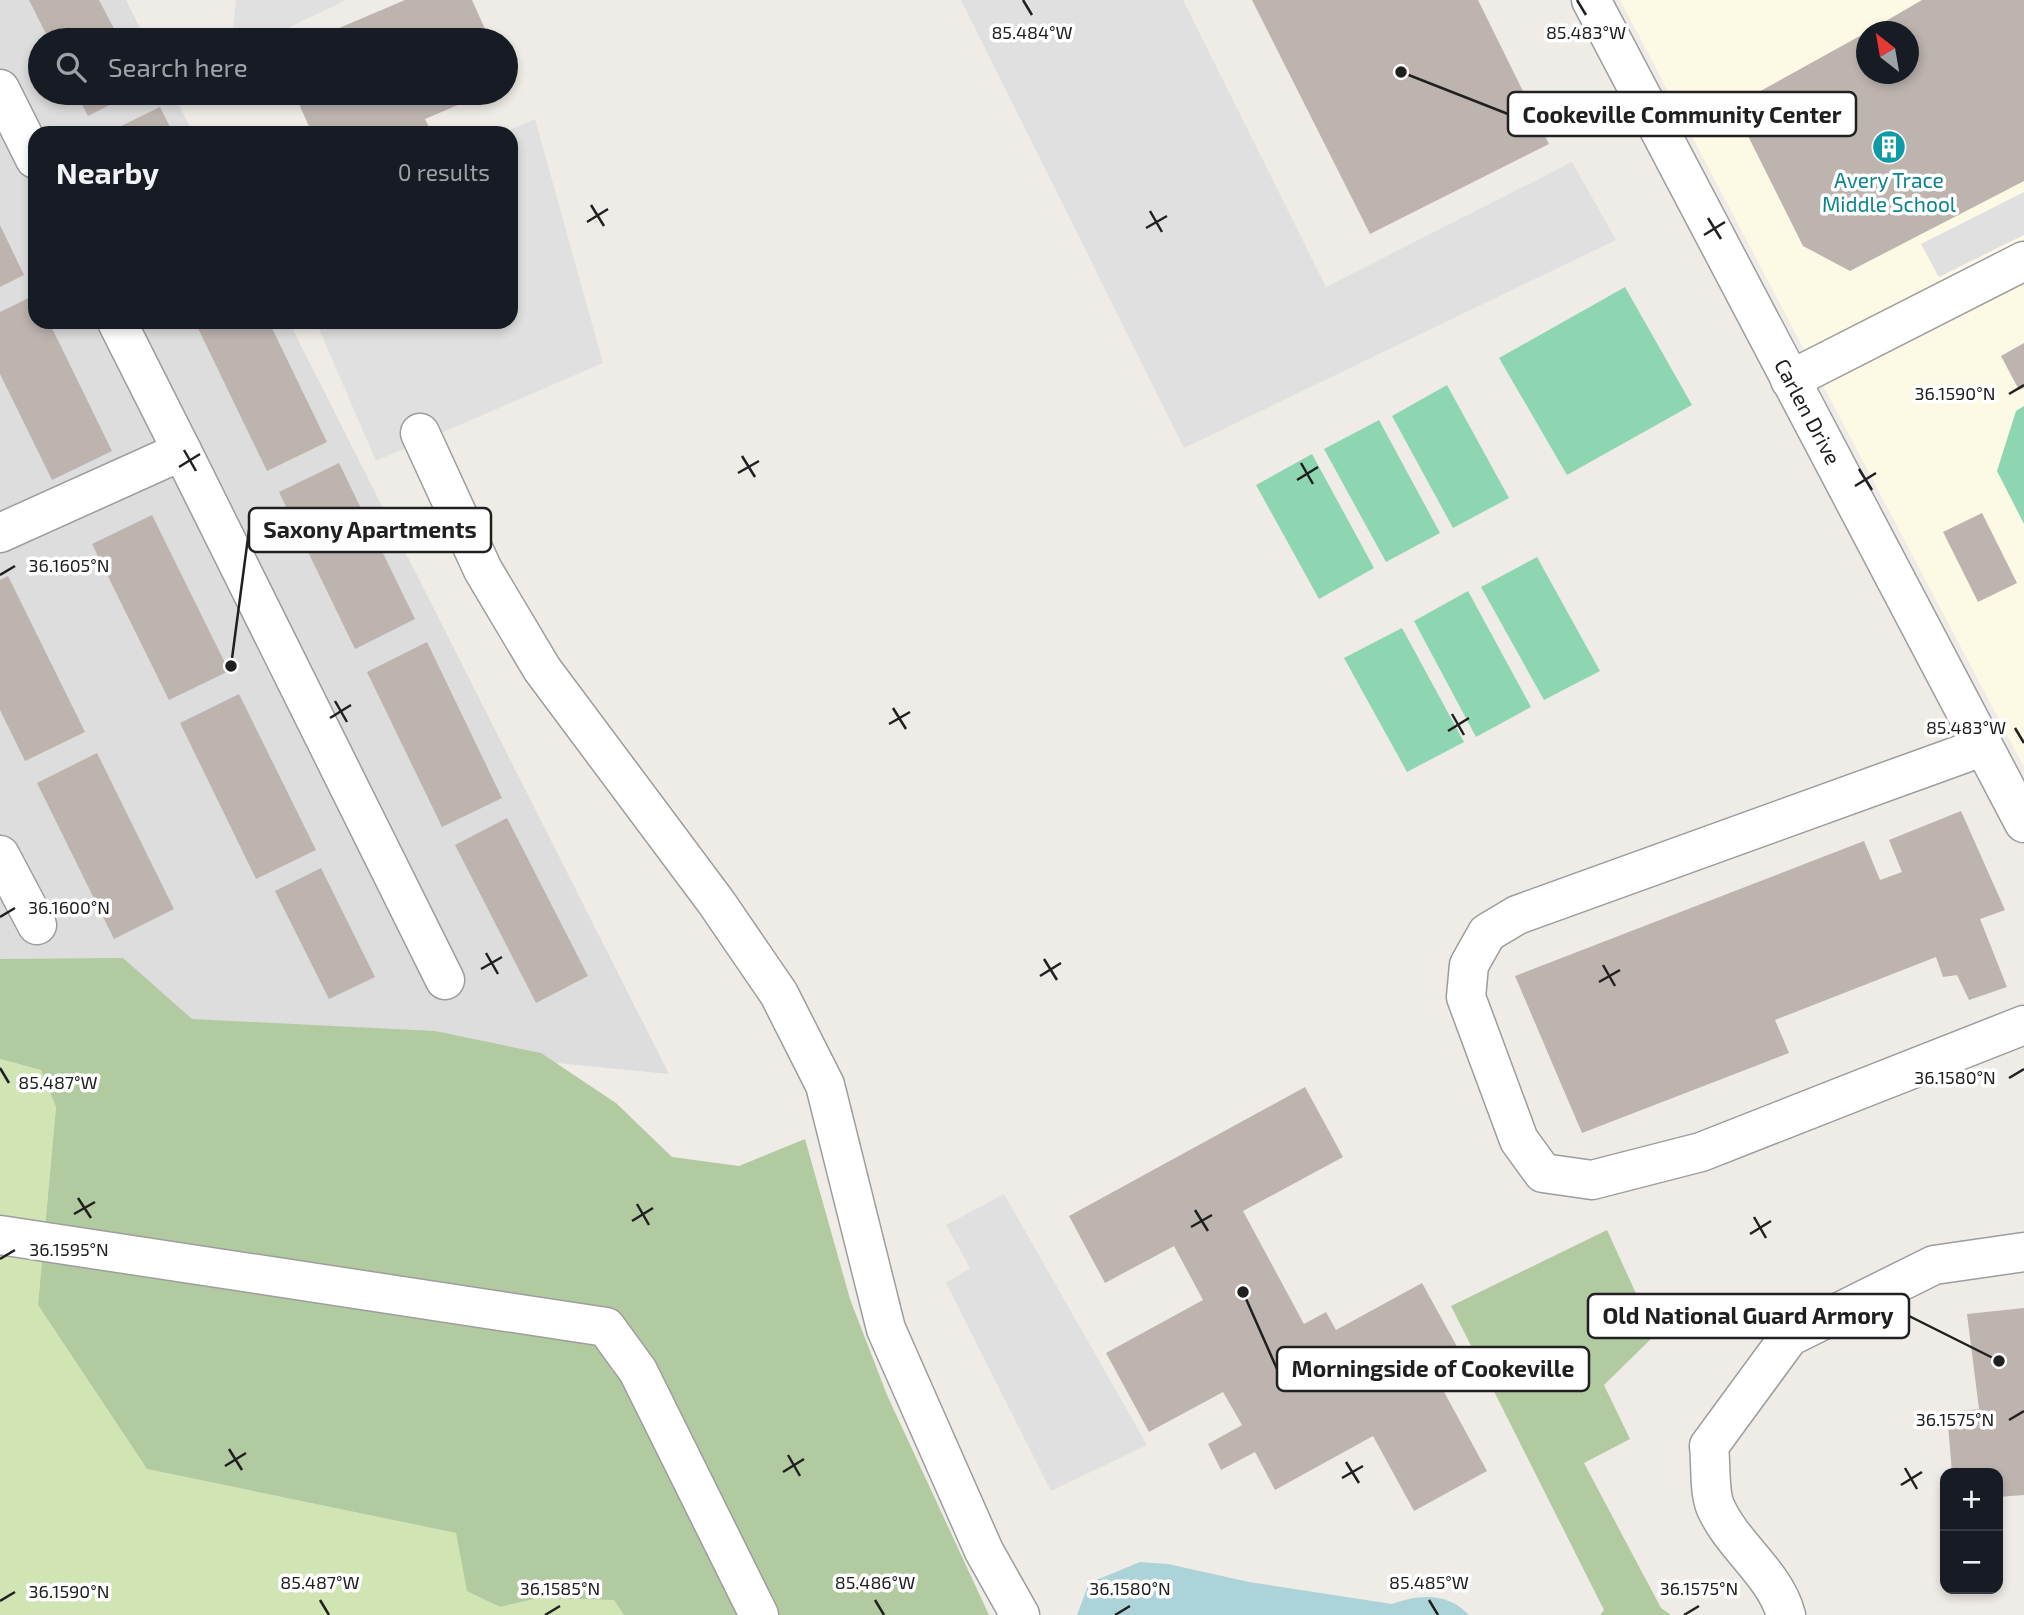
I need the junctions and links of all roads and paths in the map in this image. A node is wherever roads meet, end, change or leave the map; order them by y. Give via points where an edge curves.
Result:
1 (1591, 0) edge
2 (0, 89) edge
3 (28, 145) edge
4 (2024, 261) edge
5 (121, 329) edge
6 (1790, 380) junction
7 (421, 433) dead end
8 (182, 451) junction
9 (0, 533) edge
10 (1982, 747) junction
11 (2024, 823) edge
12 (0, 855) edge
13 (37, 925) dead end
14 (445, 979) dead end
15 (2024, 1025) edge
16 (0, 1235) edge
17 (2024, 1252) edge
18 (759, 1615) edge
19 (1020, 1615) edge
20 (1786, 1615) edge

1 - 6 street, Carlen Drive
2 - 3 street
4 - 6 street
5 - 8 street
6 - 10 street, Carlen Drive
7 - 19 street via 483,570 542,669 779,994 825,1085 886,1329 984,1551
8 - 9 street
8 - 14 street
10 - 11 street, Carlen Drive
10 - 15 street via 1517,915 1487,933 1469,965 1466,997 1519,1140 1543,1173 1592,1180 1701,1152
12 - 13 street
16 - 18 street via 606,1327 638,1371
17 - 20 street via 1934,1265 1789,1337 1709,1446 1714,1504 1739,1546 1761,1569

